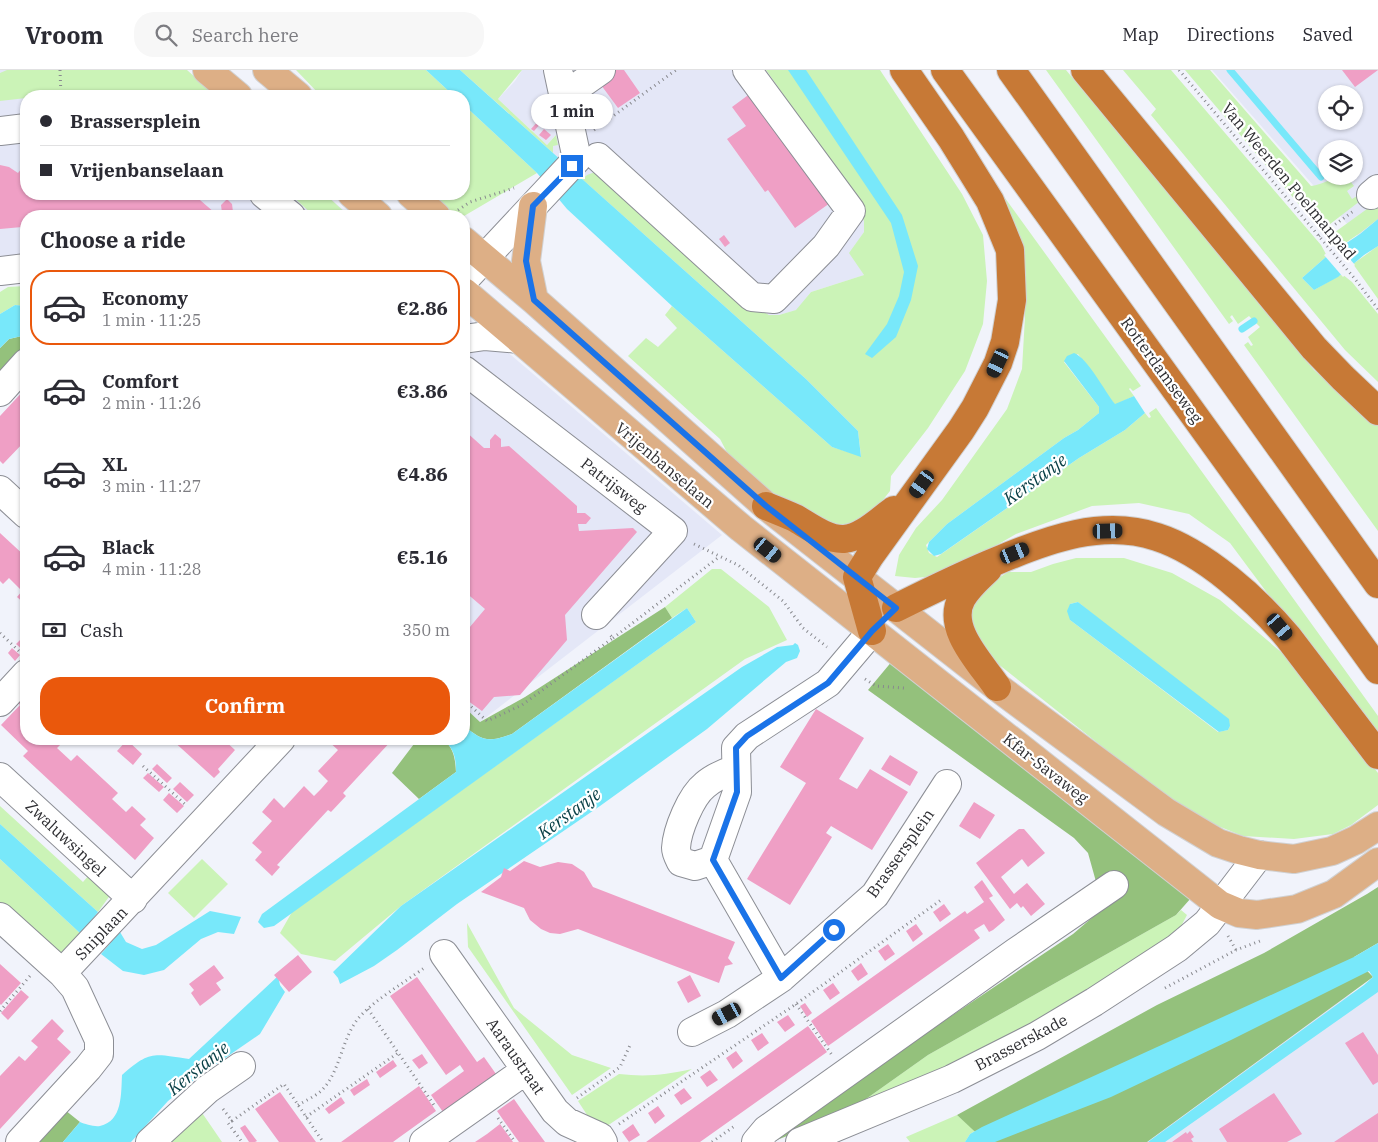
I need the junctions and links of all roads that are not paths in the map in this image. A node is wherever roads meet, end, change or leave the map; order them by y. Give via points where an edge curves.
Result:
1 (207, 70) edge
2 (267, 70) edge
3 (601, 70) edge
4 (748, 70) edge
5 (904, 70) edge
6 (945, 70) edge
7 (1012, 70) edge
8 (1085, 70) edge
9 (561, 83) edge
10 (231, 90) edge
11 (291, 90) edge
12 (20, 129) edge
13 (0, 131) edge
14 (580, 156) junction
15 (529, 197) junction
16 (271, 200) edge
17 (359, 200) edge
18 (422, 200) edge
19 (284, 210) edge
20 (371, 210) edge
21 (439, 210) edge
22 (470, 246) edge
23 (484, 258) junction
24 (20, 269) edge
25 (0, 271) edge
26 (470, 273) edge
27 (470, 297) edge
28 (534, 300) junction
29 (470, 338) edge
30 (519, 339) junction
31 (20, 370) edge
32 (470, 375) edge
33 (0, 392) edge
34 (1378, 410) edge
35 (0, 490) edge
36 (912, 498) junction
37 (766, 506) junction
38 (20, 508) edge
39 (997, 560) junction
40 (857, 577) junction
41 (1378, 584) edge
42 (896, 608) junction
43 (596, 614) road end
44 (872, 631) junction
45 (1378, 670) edge
46 (20, 680) edge
47 (997, 687) junction
48 (0, 702) edge
49 (274, 745) edge
50 (1378, 755) edge
51 (736, 769) junction
52 (0, 777) edge
53 (948, 784) dead end
54 (1378, 826) edge
55 (1259, 855) junction
56 (713, 860) junction
57 (1378, 862) edge
58 (1114, 885) dead end
59 (133, 899) junction
60 (1220, 906) junction
61 (0, 917) edge
62 (444, 954) road end
63 (54, 966) junction
64 (781, 978) junction
65 (692, 1032) dead end
66 (241, 1066) dead end
67 (526, 1070) junction
68 (602, 1140) edge
69 (20, 1142) edge
70 (150, 1142) edge
71 (424, 1142) edge
72 (756, 1142) edge
73 (800, 1142) edge

1 - 10 main road
2 - 11 main road
3 - 9 street
4 - 14 street via 851,211 826,246 774,299 752,298
5 - 36 highway via 990,201 1010,250 1012,300 1005,342 984,392
6 - 45 highway, Rotterdamseweg
7 - 41 highway
8 - 34 highway via 1314,348
9 - 14 street
12 - 13 street
14 - 15 street
15 - 23 street
15 - 28 main road via 526,261
16 - 19 street
17 - 20 main road
18 - 21 main road
22 - 23 main road
23 - 26 street
23 - 28 main road
24 - 25 street
27 - 30 main road, Vrijenbanselaan
28 - 37 main road
29 - 30 street
30 - 44 main road, Vrijenbanselaan via 741,528
31 - 33 street
32 - 43 street, Patrijsweg via 673,531
35 - 38 street
36 - 37 highway via 865,530 843,539 824,534
36 - 40 highway
37 - 40 main road
39 - 42 highway
39 - 47 highway via 962,597 957,619 966,642
39 - 50 highway via 1051,539 1093,531 1140,533 1176,545 1213,568 1273,618
40 - 42 main road
40 - 44 highway
42 - 44 main road
42 - 47 main road
44 - 51 street via 828,683 747,736 736,748
44 - 60 main road, Kfar-Savaweg
46 - 48 street
47 - 55 main road via 1166,812 1218,843
49 - 59 street, Sniplaan
51 - 56 street via 737,792
51 - 56 street via 703,786 678,833 676,850 681,862 695,866
52 - 59 street, Zwaluwsingel
53 - 64 street, Brassersplein via 875,895
54 - 55 main road via 1332,851 1294,859
55 - 60 street, Brasserskade
56 - 64 street
57 - 60 main road via 1334,894 1297,909 1257,915 1238,913
58 - 72 street via 766,1130
59 - 63 street, Sniplaan
60 - 73 street, Brasserskade via 1177,948 1037,1036 952,1079
61 - 63 street
62 - 67 street, Aaraustraat
63 - 69 street, Sniplaan via 75,988 99,1040 99,1054
64 - 65 street, Brassersplein via 727,1014
66 - 70 street via 208,1089
67 - 68 street, Aaraustraat via 555,1112
67 - 71 street

